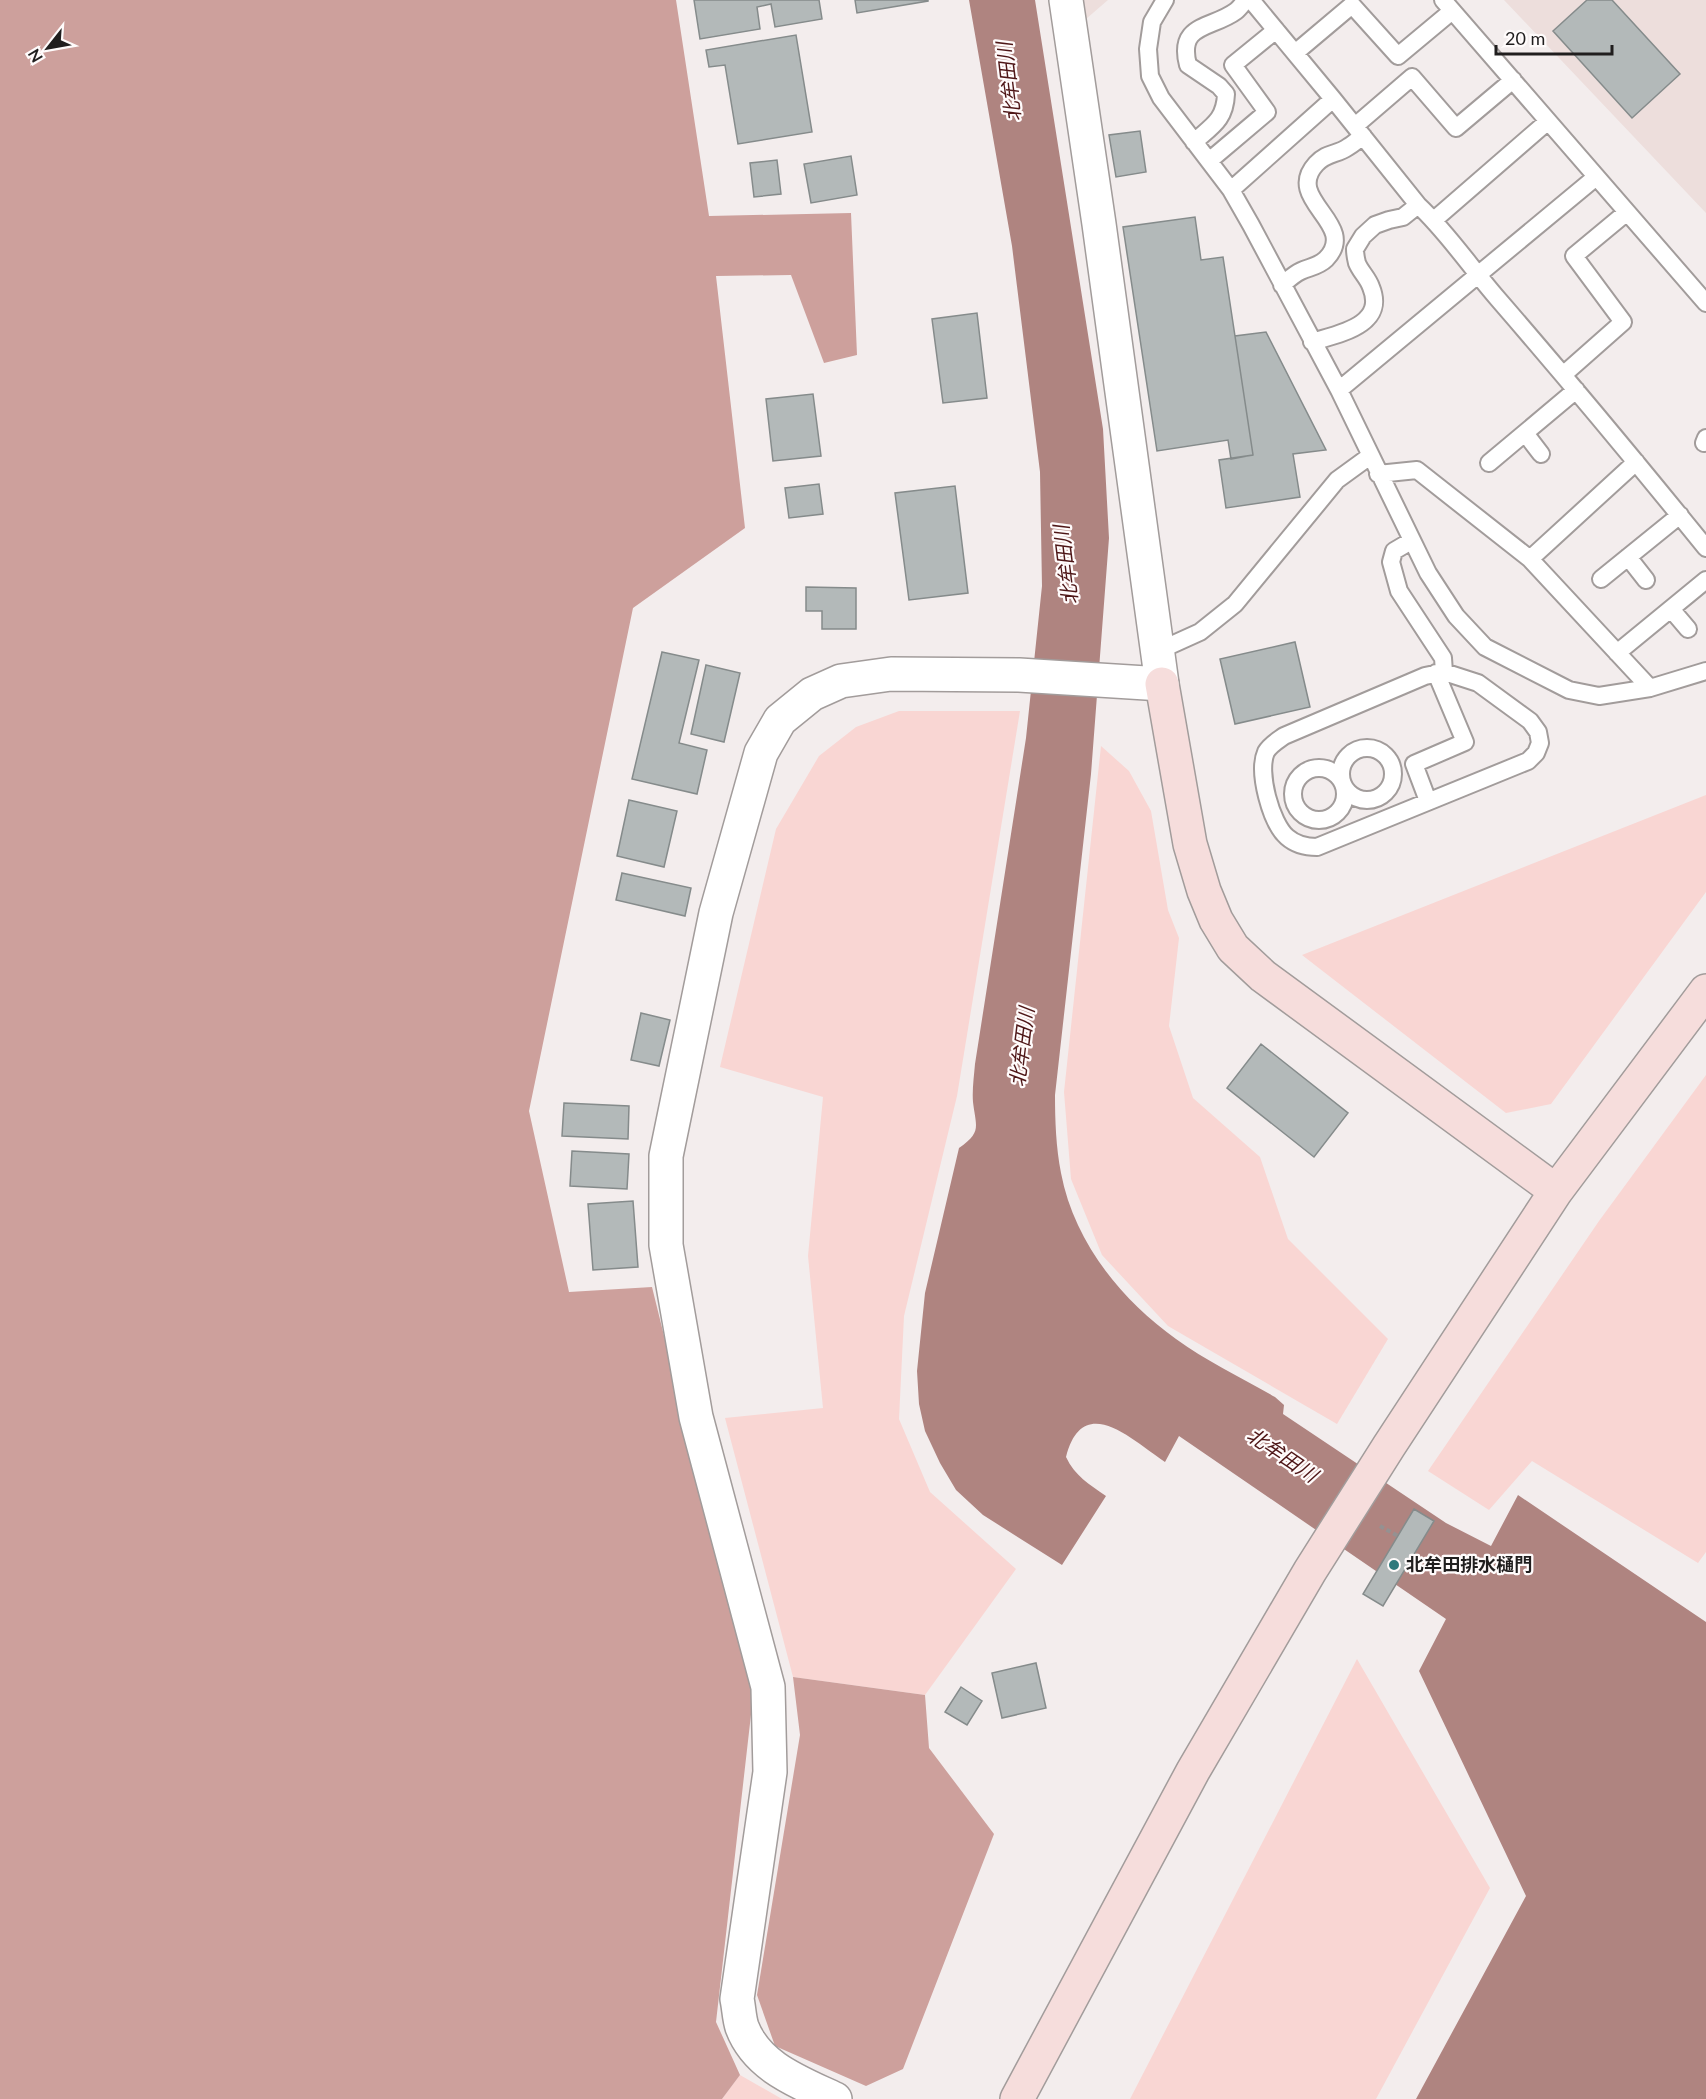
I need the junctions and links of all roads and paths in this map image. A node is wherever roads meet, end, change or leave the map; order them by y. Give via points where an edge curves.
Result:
1 (1066, 0) edge
2 (1165, 0) edge
3 (1251, 0) edge
4 (1448, 5) edge
5 (1276, 30) junction
6 (1295, 53) junction
7 (1513, 80) junction
8 (1333, 99) junction
9 (1547, 122) junction
10 (1359, 131) junction
11 (1194, 142) junction
12 (1209, 161) junction
13 (1596, 177) junction
14 (1231, 190) junction
15 (1418, 205) junction
16 (1627, 212) junction
17 (1434, 220) junction
18 (1478, 277) junction
19 (1282, 285) junction
20 (1706, 303) edge
21 (1312, 342) junction
22 (1563, 375) junction
23 (1339, 390) junction
24 (1576, 390) junction
25 (1524, 433) junction
26 (1541, 454) dead end
27 (1370, 456) junction
28 (1636, 462) junction
29 (1489, 463) dead end
30 (1378, 474) junction
31 (1680, 515) junction
32 (1412, 541) junction
33 (1706, 548) edge
34 (1628, 557) junction
35 (1530, 559) junction
36 (1601, 579) dead end
37 (1646, 580) dead end
38 (1706, 580) edge
39 (1671, 609) junction
40 (1688, 630) dead end
41 (1158, 651) junction
42 (1617, 654) junction
43 (1706, 671) edge
44 (1440, 673) junction
45 (1162, 684) junction
46 (1650, 688) junction
47 (1344, 784) junction
48 (1377, 798) junction
49 (1428, 801) junction
50 (1294, 803) junction
51 (1273, 812) junction
52 (1385, 819) junction
53 (1706, 991) edge
54 (1556, 1191) junction
55 (1376, 1523) dead end
56 (1398, 1536) dead end
57 (835, 2099) edge
58 (1017, 2099) edge

1 - 41 street
2 - 11 lane via 1152,22 1150,76 1161,98
3 - 5 lane
3 - 11 lane via 1194,31 1188,39 1188,65 1226,94 1226,108 1217,122
4 - 6 lane via 1398,56 1352,5
4 - 7 lane
5 - 6 lane
5 - 12 lane via 1233,65 1267,112
6 - 8 lane
7 - 9 lane
7 - 10 lane via 1456,128 1412,77
8 - 10 lane
8 - 14 lane
9 - 13 lane
9 - 17 lane
10 - 15 lane
10 - 19 lane via 1347,148 1326,155 1308,177 1308,192 1330,222 1334,246 1327,258
11 - 12 lane
12 - 14 lane
13 - 16 lane
13 - 18 lane
14 - 19 lane
15 - 17 lane
15 - 21 lane via 1403,218 1375,225 1355,249 1357,264 1373,291 1374,306 1368,318 1357,328
16 - 20 lane
16 - 22 lane via 1574,256 1623,322
17 - 18 lane
18 - 22 lane
18 - 23 lane
19 - 21 lane
21 - 23 lane
22 - 24 lane
23 - 27 lane
24 - 25 lane
24 - 28 lane
25 - 26 lane
25 - 29 lane
27 - 30 lane
27 - 41 lane via 1337,480 1234,604 1200,633
28 - 31 lane
28 - 35 lane
30 - 32 lane
30 - 35 lane via 1417,470
31 - 33 lane
31 - 34 lane
32 - 44 lane via 1394,551 1391,562 1399,591 1443,658
32 - 46 lane via 1456,616 1485,647 1569,690 1599,696
34 - 36 lane
34 - 37 lane
35 - 42 lane
38 - 39 lane
39 - 40 lane
39 - 42 lane
41 - 45 street
42 - 46 lane
43 - 46 lane
44 - 49 lane via 1465,741 1414,764
44 - 49 lane via 1478,683 1530,721 1540,743 1528,760
44 - 51 lane via 1349,708 1272,744 1263,766
45 - 54 street via 1190,844 1204,891 1233,948 1263,976
45 - 57 street via 1019,675 891,674 841,681 812,694 780,720 761,753 716,913 666,1156 666,1245 696,1417 768,1687 770,1772 737,1999 742,2027 757,2053 782,2074
47 - 48 lane via 1355,797
47 - 48 lane via 1342,768 1351,754 1374,749 1387,758 1393,774 1392,783
47 - 50 lane via 1344,800 1329,819 1312,819
47 - 50 lane via 1339,776 1323,767 1305,771 1293,785
48 - 52 lane
49 - 52 lane
50 - 51 lane
51 - 52 lane via 1285,835 1306,847 1317,847
53 - 54 street
54 - 58 street via 1310,1571 1193,1771
55 - 56 path

